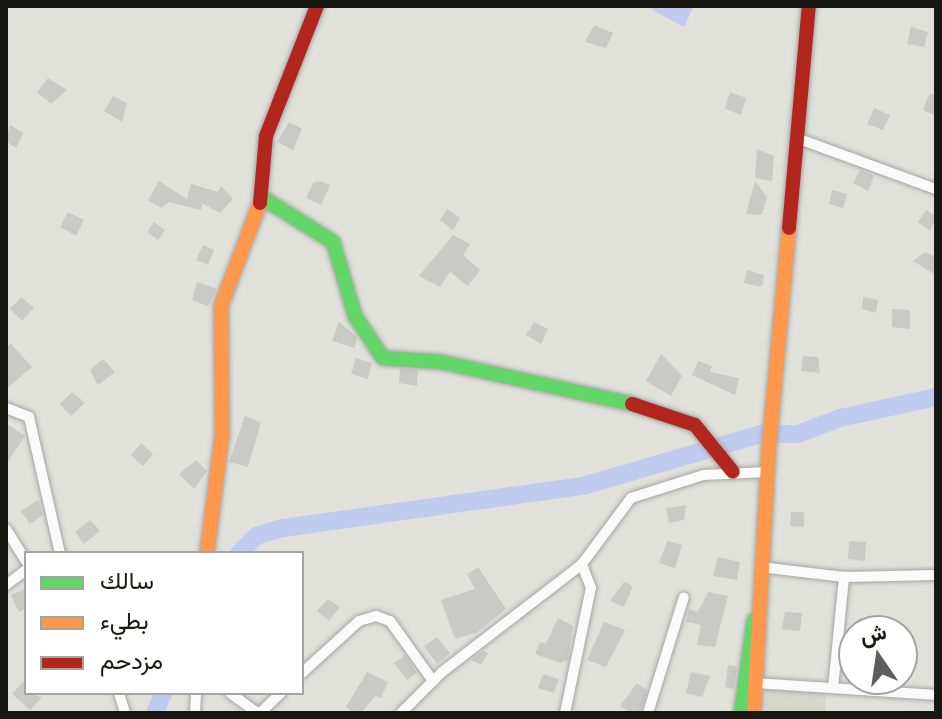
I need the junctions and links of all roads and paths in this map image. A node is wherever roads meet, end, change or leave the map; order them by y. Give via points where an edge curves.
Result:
1 (317, 6) edge
2 (809, 6) edge
3 (799, 139) junction
4 (936, 189) edge
5 (263, 198) junction
6 (6, 408) edge
7 (733, 472) junction
8 (767, 472) junction
9 (6, 529) edge
10 (60, 551) edge
11 (207, 551) edge
12 (24, 558) edge
13 (582, 564) junction
14 (760, 567) junction
15 (24, 572) edge
16 (936, 575) edge
17 (844, 577) junction
18 (6, 585) edge
19 (684, 597) dead end
20 (756, 613) junction
21 (304, 671) edge
22 (433, 681) junction
23 (756, 683) junction
24 (833, 688) junction
25 (233, 695) edge
26 (279, 695) edge
27 (936, 695) edge
28 (259, 713) edge
29 (401, 713) edge
30 (565, 713) edge
31 (648, 713) edge
32 (741, 713) edge
33 (754, 713) edge

1 - 5 street via 261,152
2 - 3 street
3 - 4 street
3 - 8 street
5 - 7 street via 333,242 355,316 383,358 441,362 665,411 695,425
5 - 11 street via 221,306 222,436
6 - 10 street via 29,417
7 - 8 street
7 - 13 street via 652,488 631,498
8 - 14 street
9 - 12 street
13 - 22 street
13 - 30 street via 591,588
14 - 17 street
14 - 20 street
15 - 18 street
16 - 17 street
17 - 24 street
19 - 31 street
20 - 23 street
20 - 32 street
21 - 22 street via 359,621 376,616 390,621
22 - 29 street
23 - 24 street
23 - 33 street
24 - 27 street
25 - 28 street
26 - 28 street

